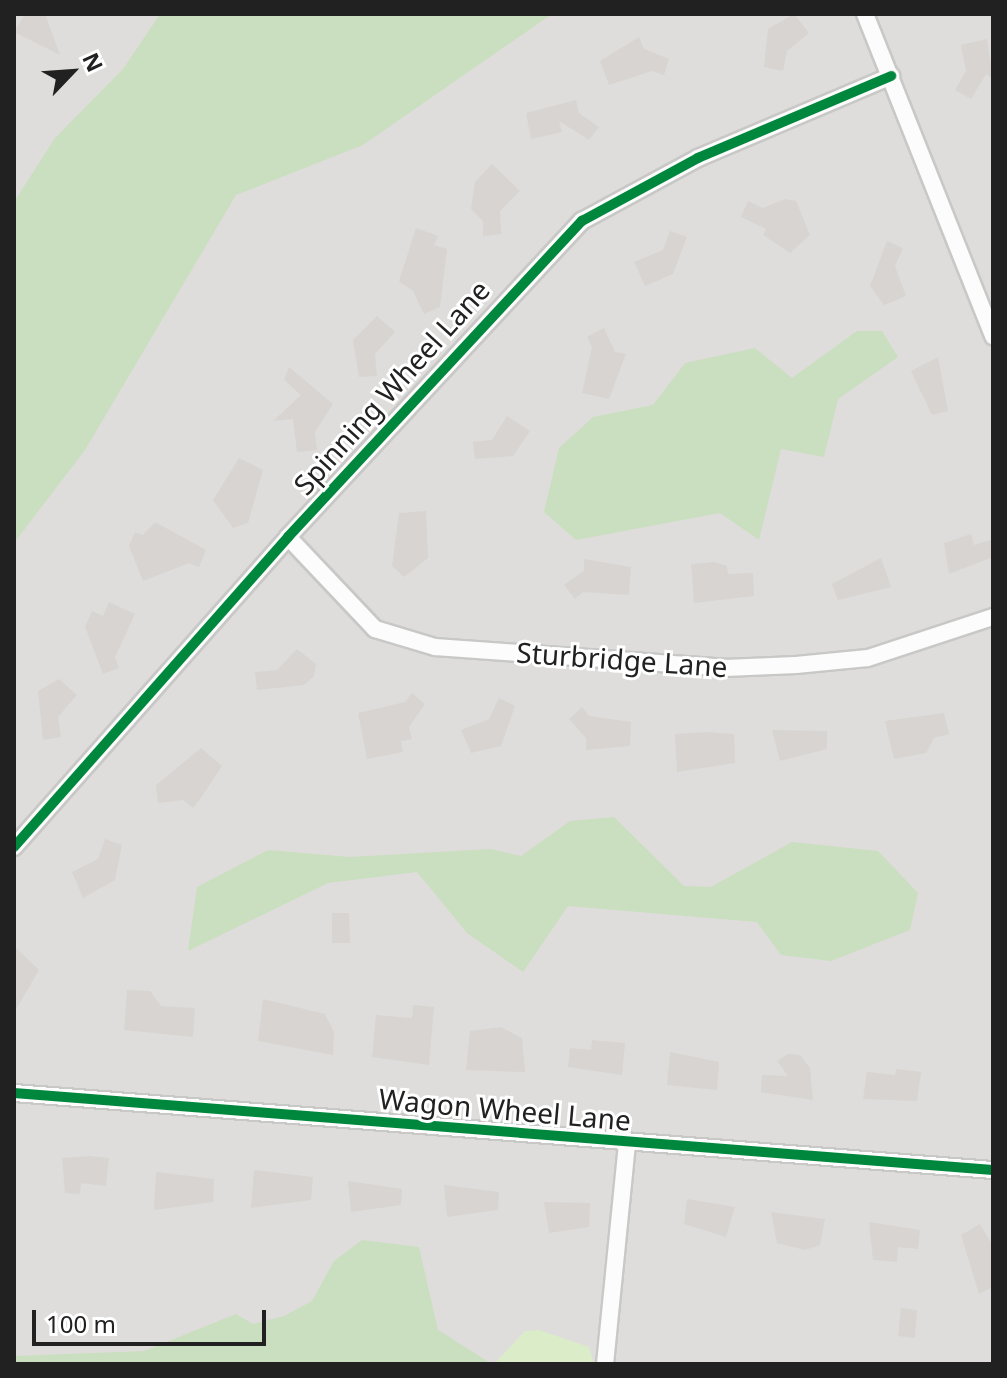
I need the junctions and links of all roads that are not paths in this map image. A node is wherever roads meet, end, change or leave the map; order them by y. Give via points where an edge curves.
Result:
1 (865, 14) edge
2 (891, 76) junction
3 (993, 336) edge
4 (288, 537) junction
5 (993, 617) edge
6 (14, 847) edge
7 (14, 1093) edge
8 (627, 1145) junction
9 (993, 1170) edge
10 (605, 1364) edge

1 - 2 street
2 - 3 street
2 - 4 street, Spinning Wheel Lane via 698,158 582,221
4 - 5 street, Sturbridge Lane via 375,629 435,647 725,668 796,665 868,658
4 - 6 street, Spinning Wheel Lane
7 - 8 street, Wagon Wheel Lane
8 - 9 street, Wagon Wheel Lane
8 - 10 street

